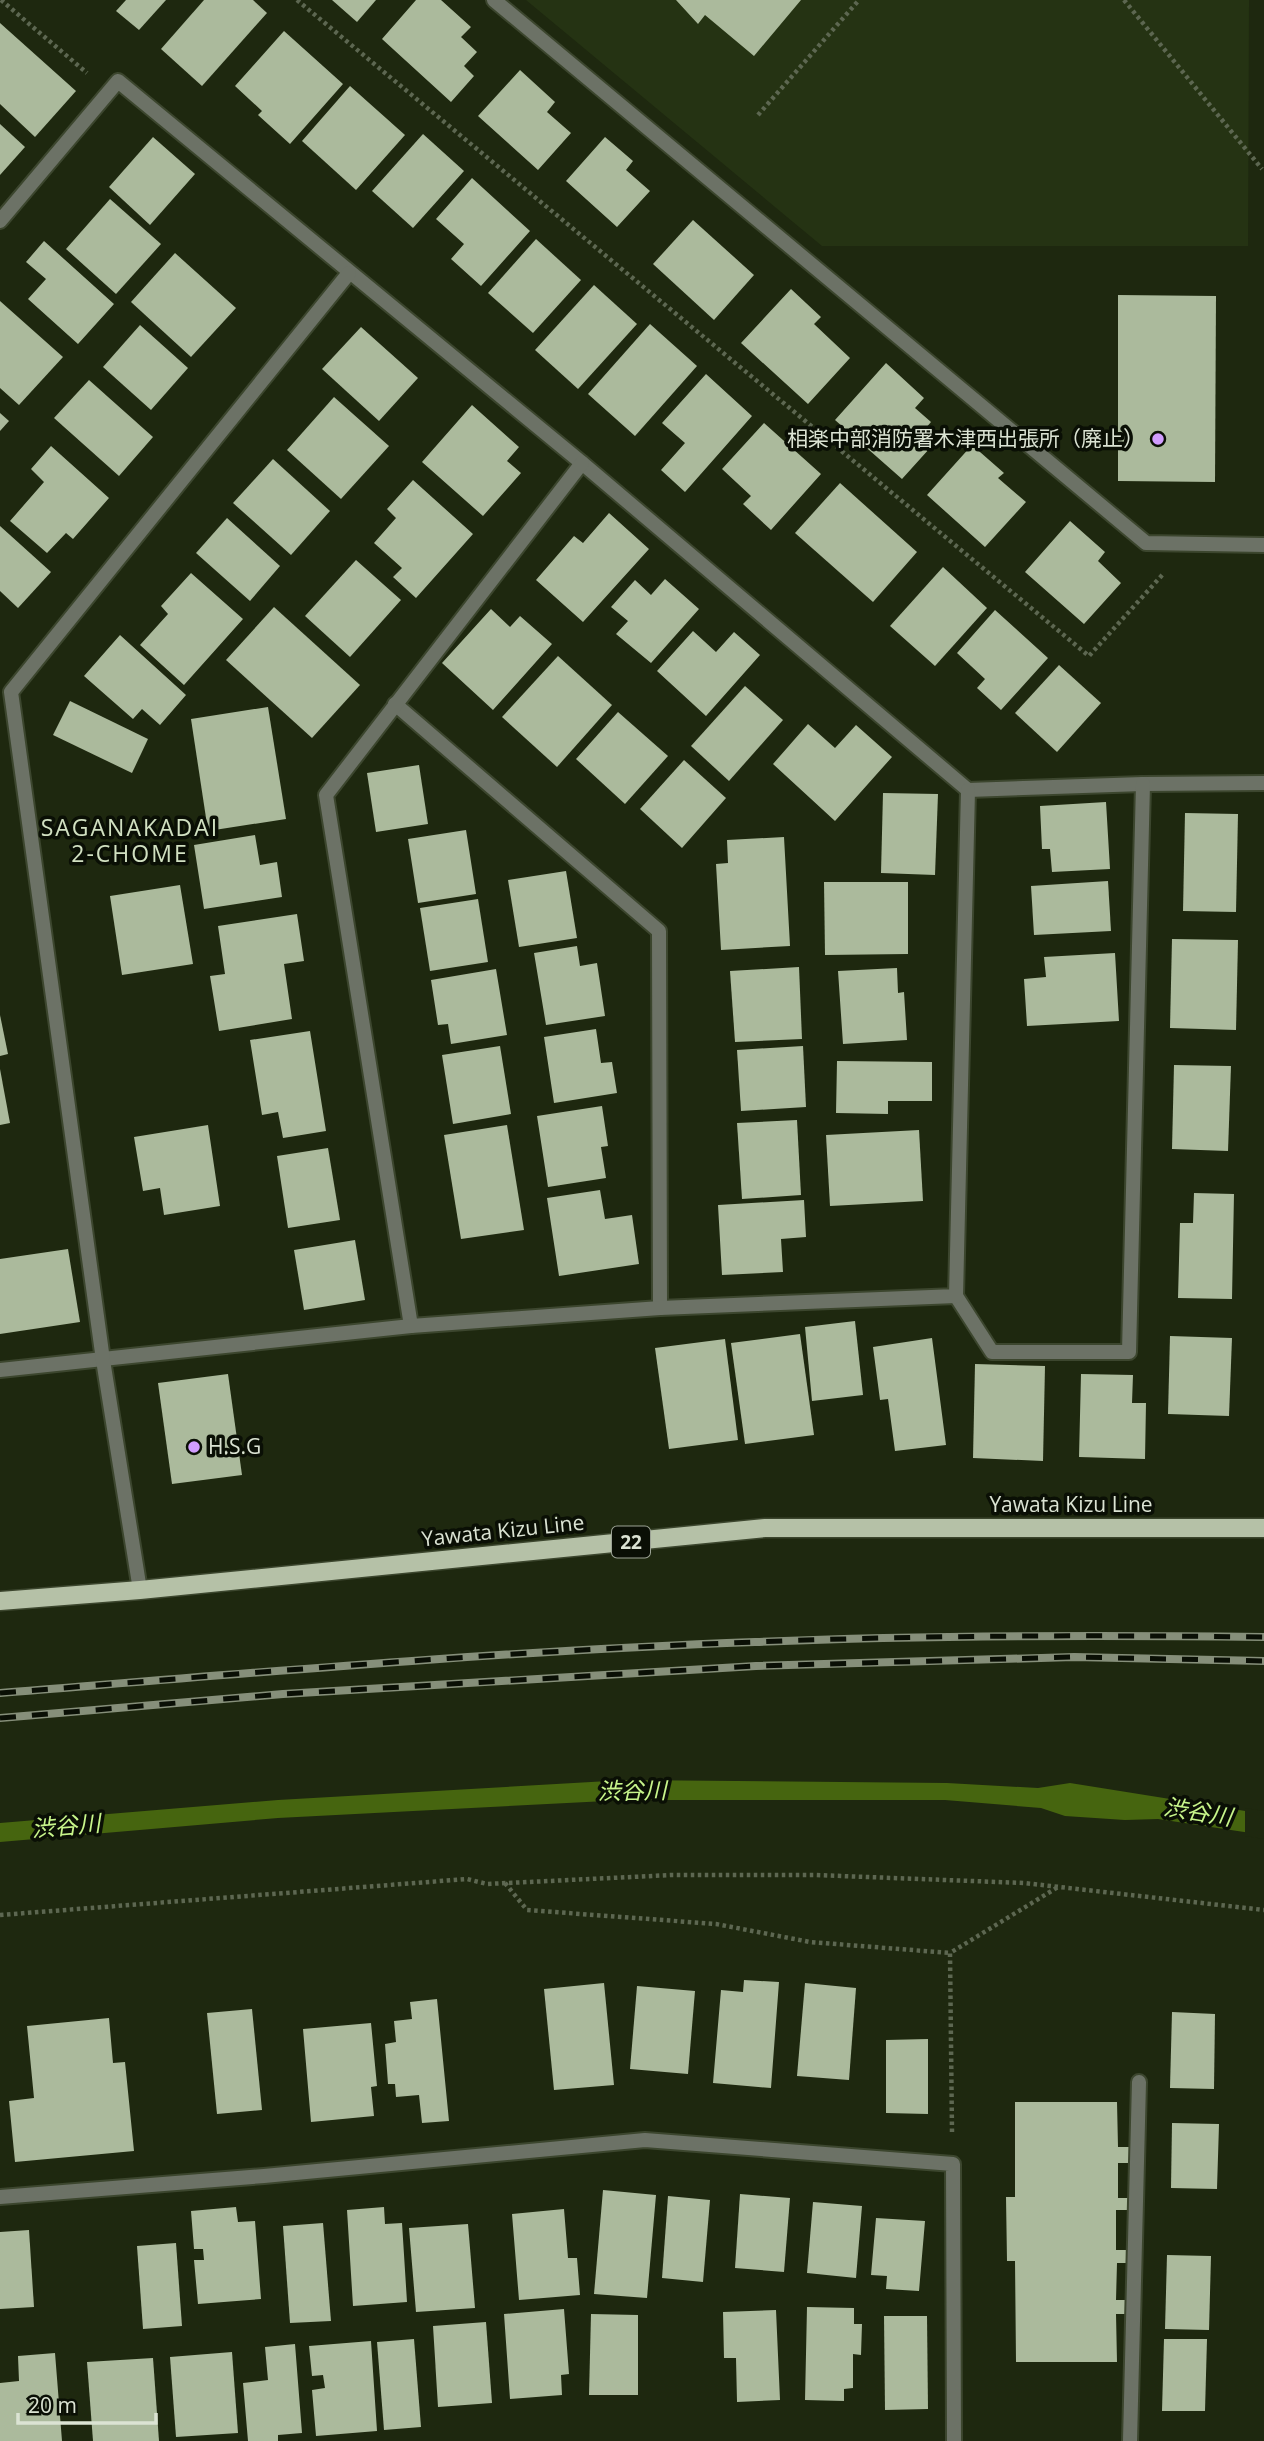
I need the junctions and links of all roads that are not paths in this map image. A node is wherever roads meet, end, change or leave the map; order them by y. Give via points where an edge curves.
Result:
1 (494, 0) edge
2 (0, 221) edge
3 (349, 273) junction
4 (582, 463) junction
5 (1264, 545) edge
6 (395, 704) junction
7 (1264, 783) edge
8 (1143, 784) junction
9 (968, 790) junction
10 (956, 1296) junction
11 (660, 1308) junction
12 (411, 1326) junction
13 (103, 1360) junction
14 (0, 1370) edge
15 (1264, 1528) edge
16 (140, 1590) junction
17 (0, 1601) edge
18 (1139, 2082) dead end
19 (0, 2197) edge
20 (954, 2441) edge
21 (1130, 2441) edge

1 - 5 street via 1146,543
2 - 3 street via 118,81
3 - 4 street
3 - 13 street via 11,692
4 - 6 street
4 - 9 street
6 - 11 street via 660,930
6 - 12 street via 326,795
7 - 8 street
8 - 9 street
8 - 10 street via 1129,1352 992,1352
9 - 10 street
10 - 11 street
11 - 12 street
12 - 13 street
13 - 14 street
13 - 16 street
15 - 16 main road, Yawata Kizu Line / 22 via 765,1528
16 - 17 main road, Yawata Kizu Line / 22
18 - 21 street
19 - 20 street via 645,2140 953,2164

